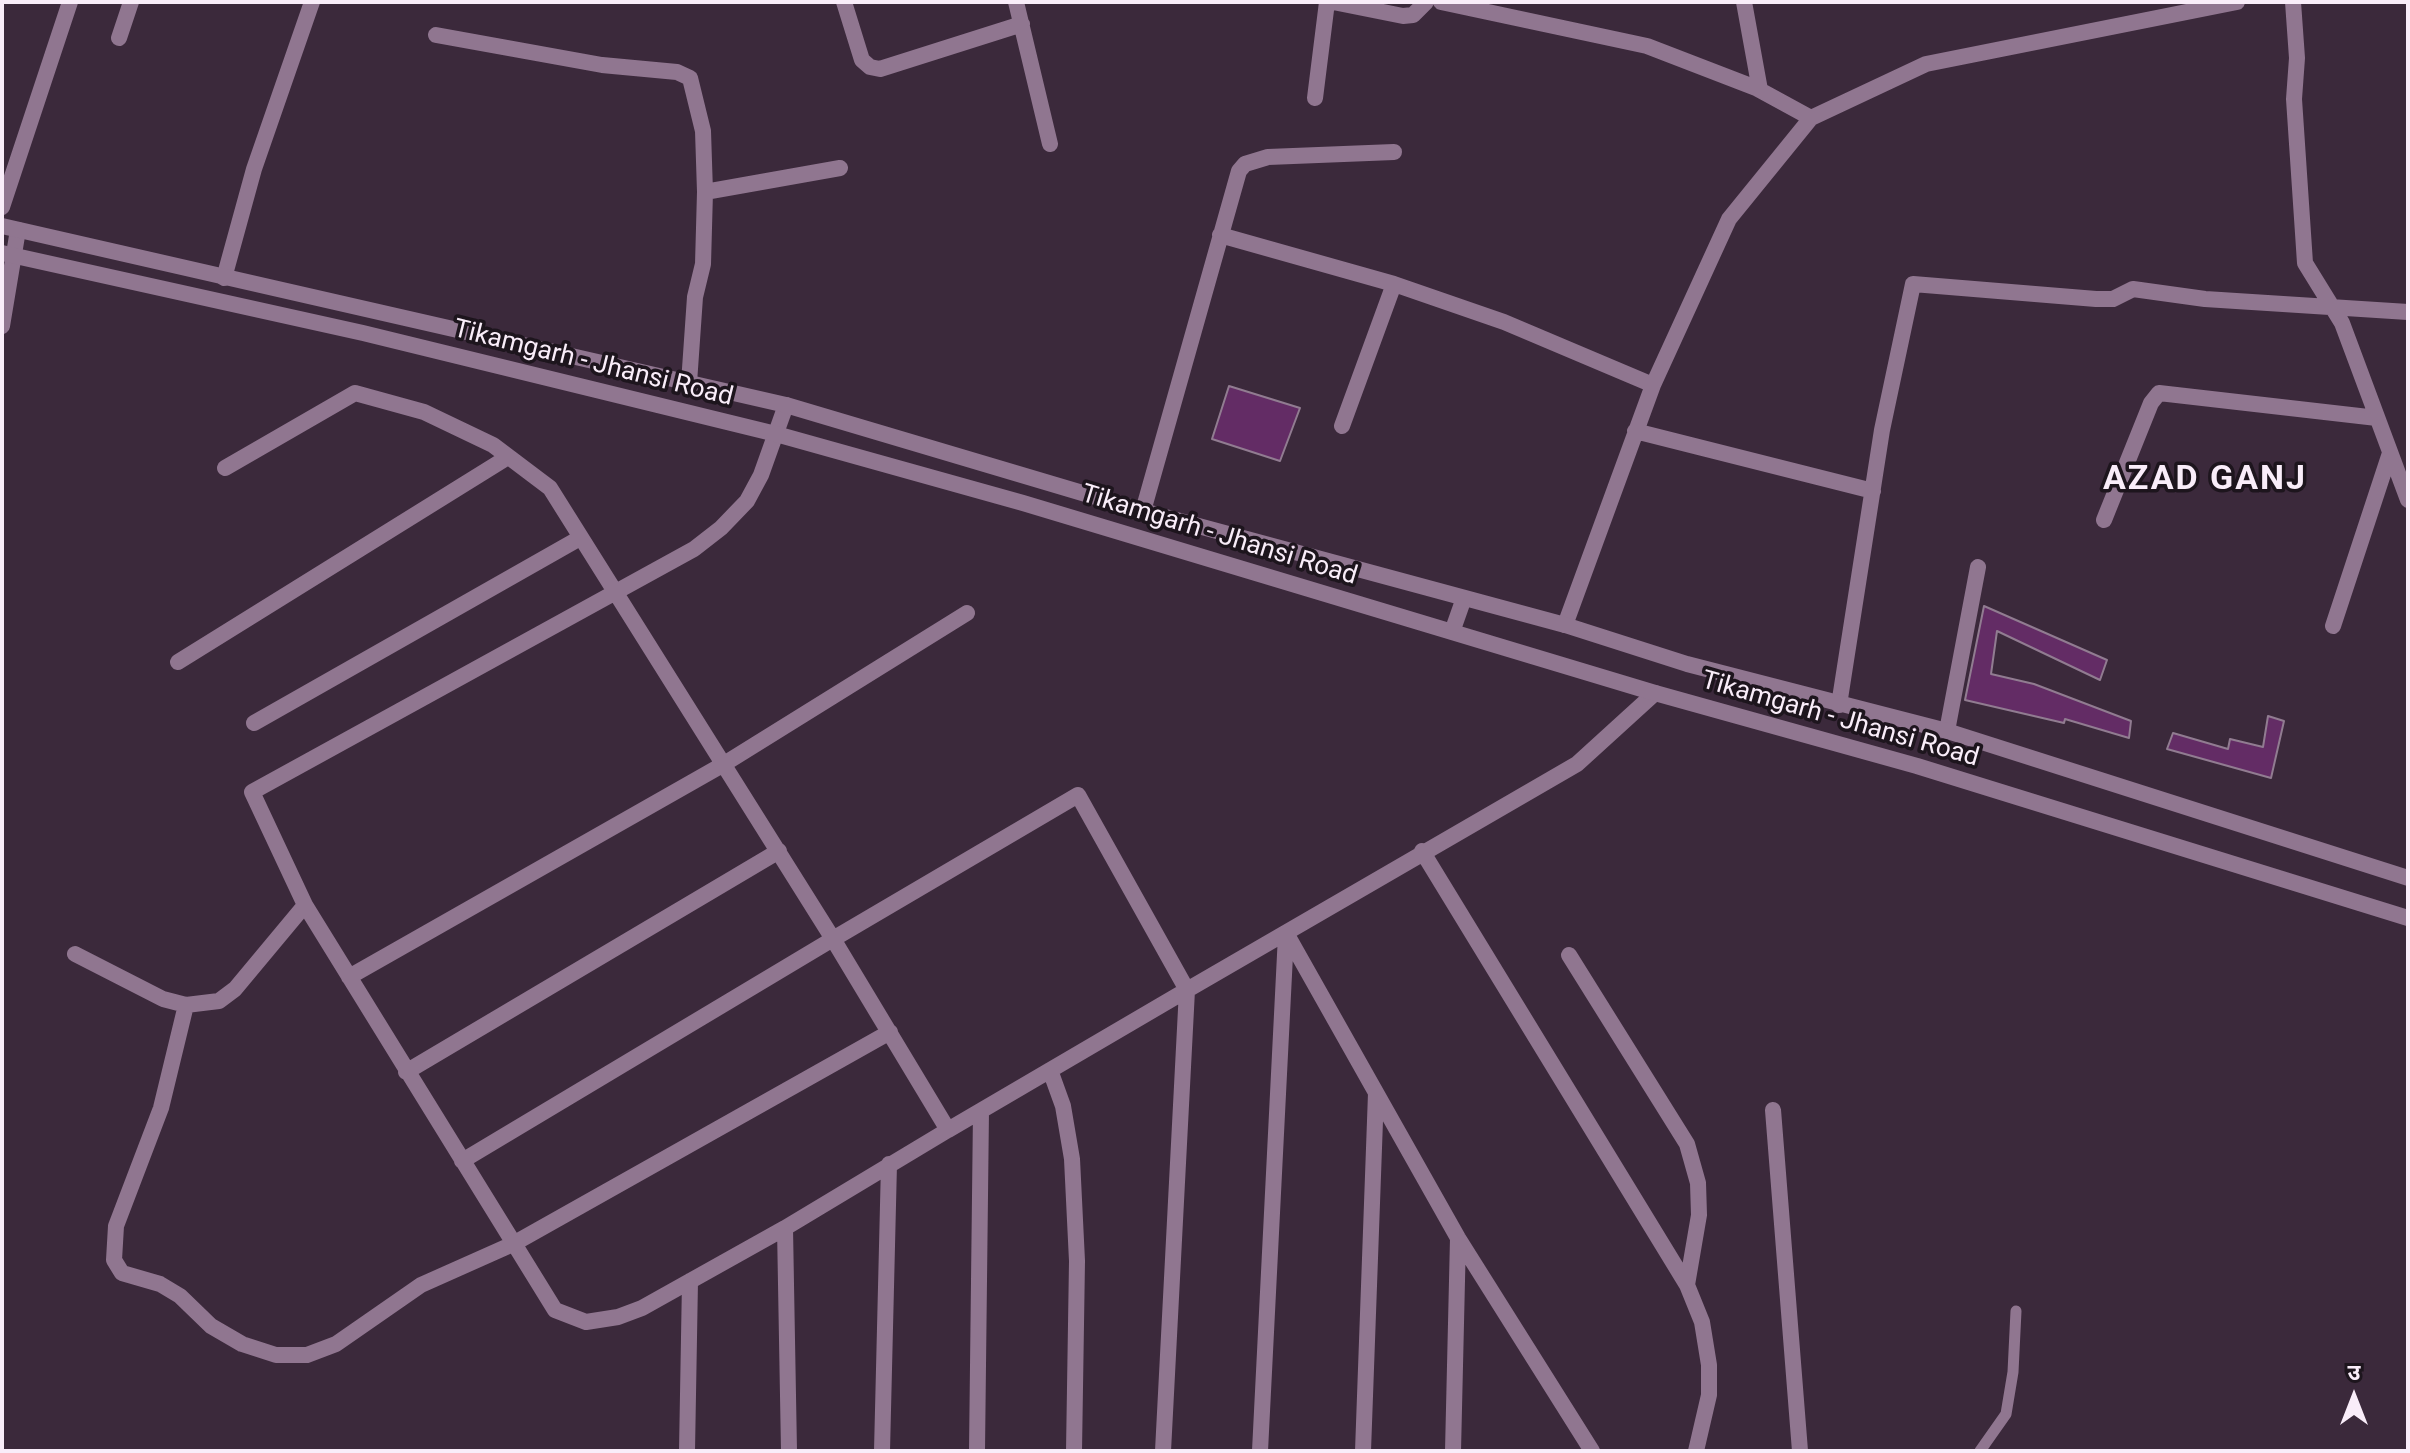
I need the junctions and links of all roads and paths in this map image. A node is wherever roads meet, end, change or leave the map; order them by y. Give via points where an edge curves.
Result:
1 (70, 2) edge
2 (131, 2) edge
3 (312, 2) edge
4 (844, 2) edge
5 (1016, 2) edge
6 (1330, 2) edge
7 (1426, 2) edge
8 (1441, 2) edge
9 (1744, 2) edge
10 (2237, 2) edge
11 (2293, 2) edge
12 (1022, 24) junction
13 (436, 35) dead end
14 (119, 38) dead end
15 (1760, 90) junction
16 (1315, 98) dead end
17 (1811, 118) junction
18 (1050, 144) dead end
19 (1394, 152) dead end
20 (840, 168) dead end
21 (705, 192) junction
22 (2, 207) edge
23 (10, 228) edge
24 (1220, 235) junction
25 (8, 254) edge
26 (224, 278) junction
27 (1394, 284) junction
28 (2331, 306) junction
29 (2408, 312) edge
30 (2, 326) edge
31 (689, 383) junction
32 (1653, 385) junction
33 (786, 405) junction
34 (2377, 418) junction
35 (1342, 426) dead end
36 (1635, 431) junction
37 (776, 434) junction
38 (2390, 453) junction
39 (508, 457) junction
40 (225, 468) dead end
41 (1873, 491) junction
42 (2408, 500) edge
43 (1143, 511) junction
44 (2104, 520) dead end
45 (580, 538) junction
46 (1978, 567) dead end
47 (613, 592) junction
48 (1464, 598) junction
49 (967, 613) dead end
50 (1565, 625) junction
51 (2333, 626) dead end
52 (1452, 632) junction
53 (178, 662) dead end
54 (1655, 693) junction
55 (1839, 705) junction
56 (254, 723) dead end
57 (1947, 731) junction
58 (724, 764) junction
59 (779, 851) junction
60 (1422, 851) junction
61 (2408, 878) edge
62 (305, 905) junction
63 (2408, 918) edge
64 (1286, 933) junction
65 (833, 939) junction
66 (75, 954) dead end
67 (1569, 955) dead end
68 (349, 977) junction
69 (1187, 990) junction
70 (186, 1005) junction
71 (890, 1032) junction
72 (1050, 1070) junction
73 (406, 1072) junction
74 (1376, 1092) junction
75 (1773, 1110) dead end
76 (981, 1111) junction
77 (948, 1130) junction
78 (462, 1161) junction
79 (889, 1164) junction
80 (785, 1228) junction
81 (1458, 1238) junction
82 (513, 1244) junction
83 (690, 1281) junction
84 (1687, 1285) junction
85 (2016, 1311) dead end
86 (687, 1451) edge
87 (789, 1451) edge
88 (882, 1451) edge
89 (977, 1451) edge
90 (1074, 1451) edge
91 (1163, 1451) edge
92 (1260, 1451) edge
93 (1363, 1451) edge
94 (1453, 1451) edge
95 (1592, 1451) edge
96 (1696, 1451) edge
97 (1800, 1451) edge
98 (1980, 1451) edge

1 - 22 street
2 - 14 street
3 - 26 street via 259,155
4 - 12 street via 862,60 880,69
5 - 12 street
6 - 7 street via 1403,16 1413,15
6 - 16 street
8 - 15 street via 1647,46
9 - 15 street
10 - 17 street via 1926,64
11 - 28 street via 2305,263
12 - 18 street
13 - 21 street via 602,65 686,74 703,131
15 - 17 street
17 - 32 street via 1729,219
19 - 24 street via 1268,157 1245,164
20 - 21 street
21 - 31 street via 703,264 695,297
23 - 25 street
23 - 26 street
24 - 27 street
24 - 43 street
25 - 30 street
25 - 37 street, Tikamgarh - Jhansi Road via 363,333
26 - 31 street
27 - 32 street via 1504,322
27 - 35 street
28 - 29 street
28 - 34 street
28 - 41 street via 2133,289 2113,299 2096,299 1913,284
31 - 33 street
32 - 36 street
33 - 37 street
33 - 43 street
34 - 38 street
34 - 44 street via 2159,393
36 - 41 street
36 - 50 street
37 - 47 street via 747,501 721,528 694,549
37 - 52 street, Tikamgarh - Jhansi Road
38 - 42 street
38 - 51 street
39 - 40 street via 424,412 355,393
39 - 45 street via 550,488
39 - 53 street
41 - 55 street
43 - 48 street
45 - 47 street
45 - 56 street
46 - 57 street
47 - 58 street
47 - 62 street via 252,792
48 - 50 street
48 - 52 street
49 - 58 street
50 - 55 street
52 - 54 street, Tikamgarh - Jhansi Road
54 - 60 street via 1577,764
54 - 63 street, Tikamgarh - Jhansi Road via 1917,766
55 - 57 street
57 - 61 street
58 - 59 street
58 - 68 street
59 - 65 street
59 - 73 street
60 - 64 street
60 - 84 street
62 - 68 street
62 - 70 street via 235,989 219,1001
64 - 69 street
64 - 74 street
64 - 92 street
65 - 69 street via 1078,795
65 - 71 street
65 - 78 street
66 - 70 street via 163,999
67 - 84 street via 1687,1144 1698,1183 1699,1215
68 - 73 street
69 - 72 street
69 - 91 street
70 - 82 street via 161,1108 116,1226 114,1260 122,1273 160,1284 242,1344 276,1355 307,1355 336,1344 421,1285
71 - 77 street
71 - 82 street
72 - 76 street
72 - 90 street via 1072,1159 1077,1275
73 - 78 street
74 - 81 street
74 - 93 street
75 - 97 street
76 - 77 street
76 - 89 street
77 - 79 street
78 - 82 street
79 - 80 street
79 - 88 street
80 - 83 street
80 - 87 street
81 - 94 street
81 - 95 street
82 - 83 street via 555,1310 586,1322 642,1308
83 - 86 street
84 - 96 street via 1702,1322 1709,1365 1709,1395
85 - 98 lane via 2006,1414

